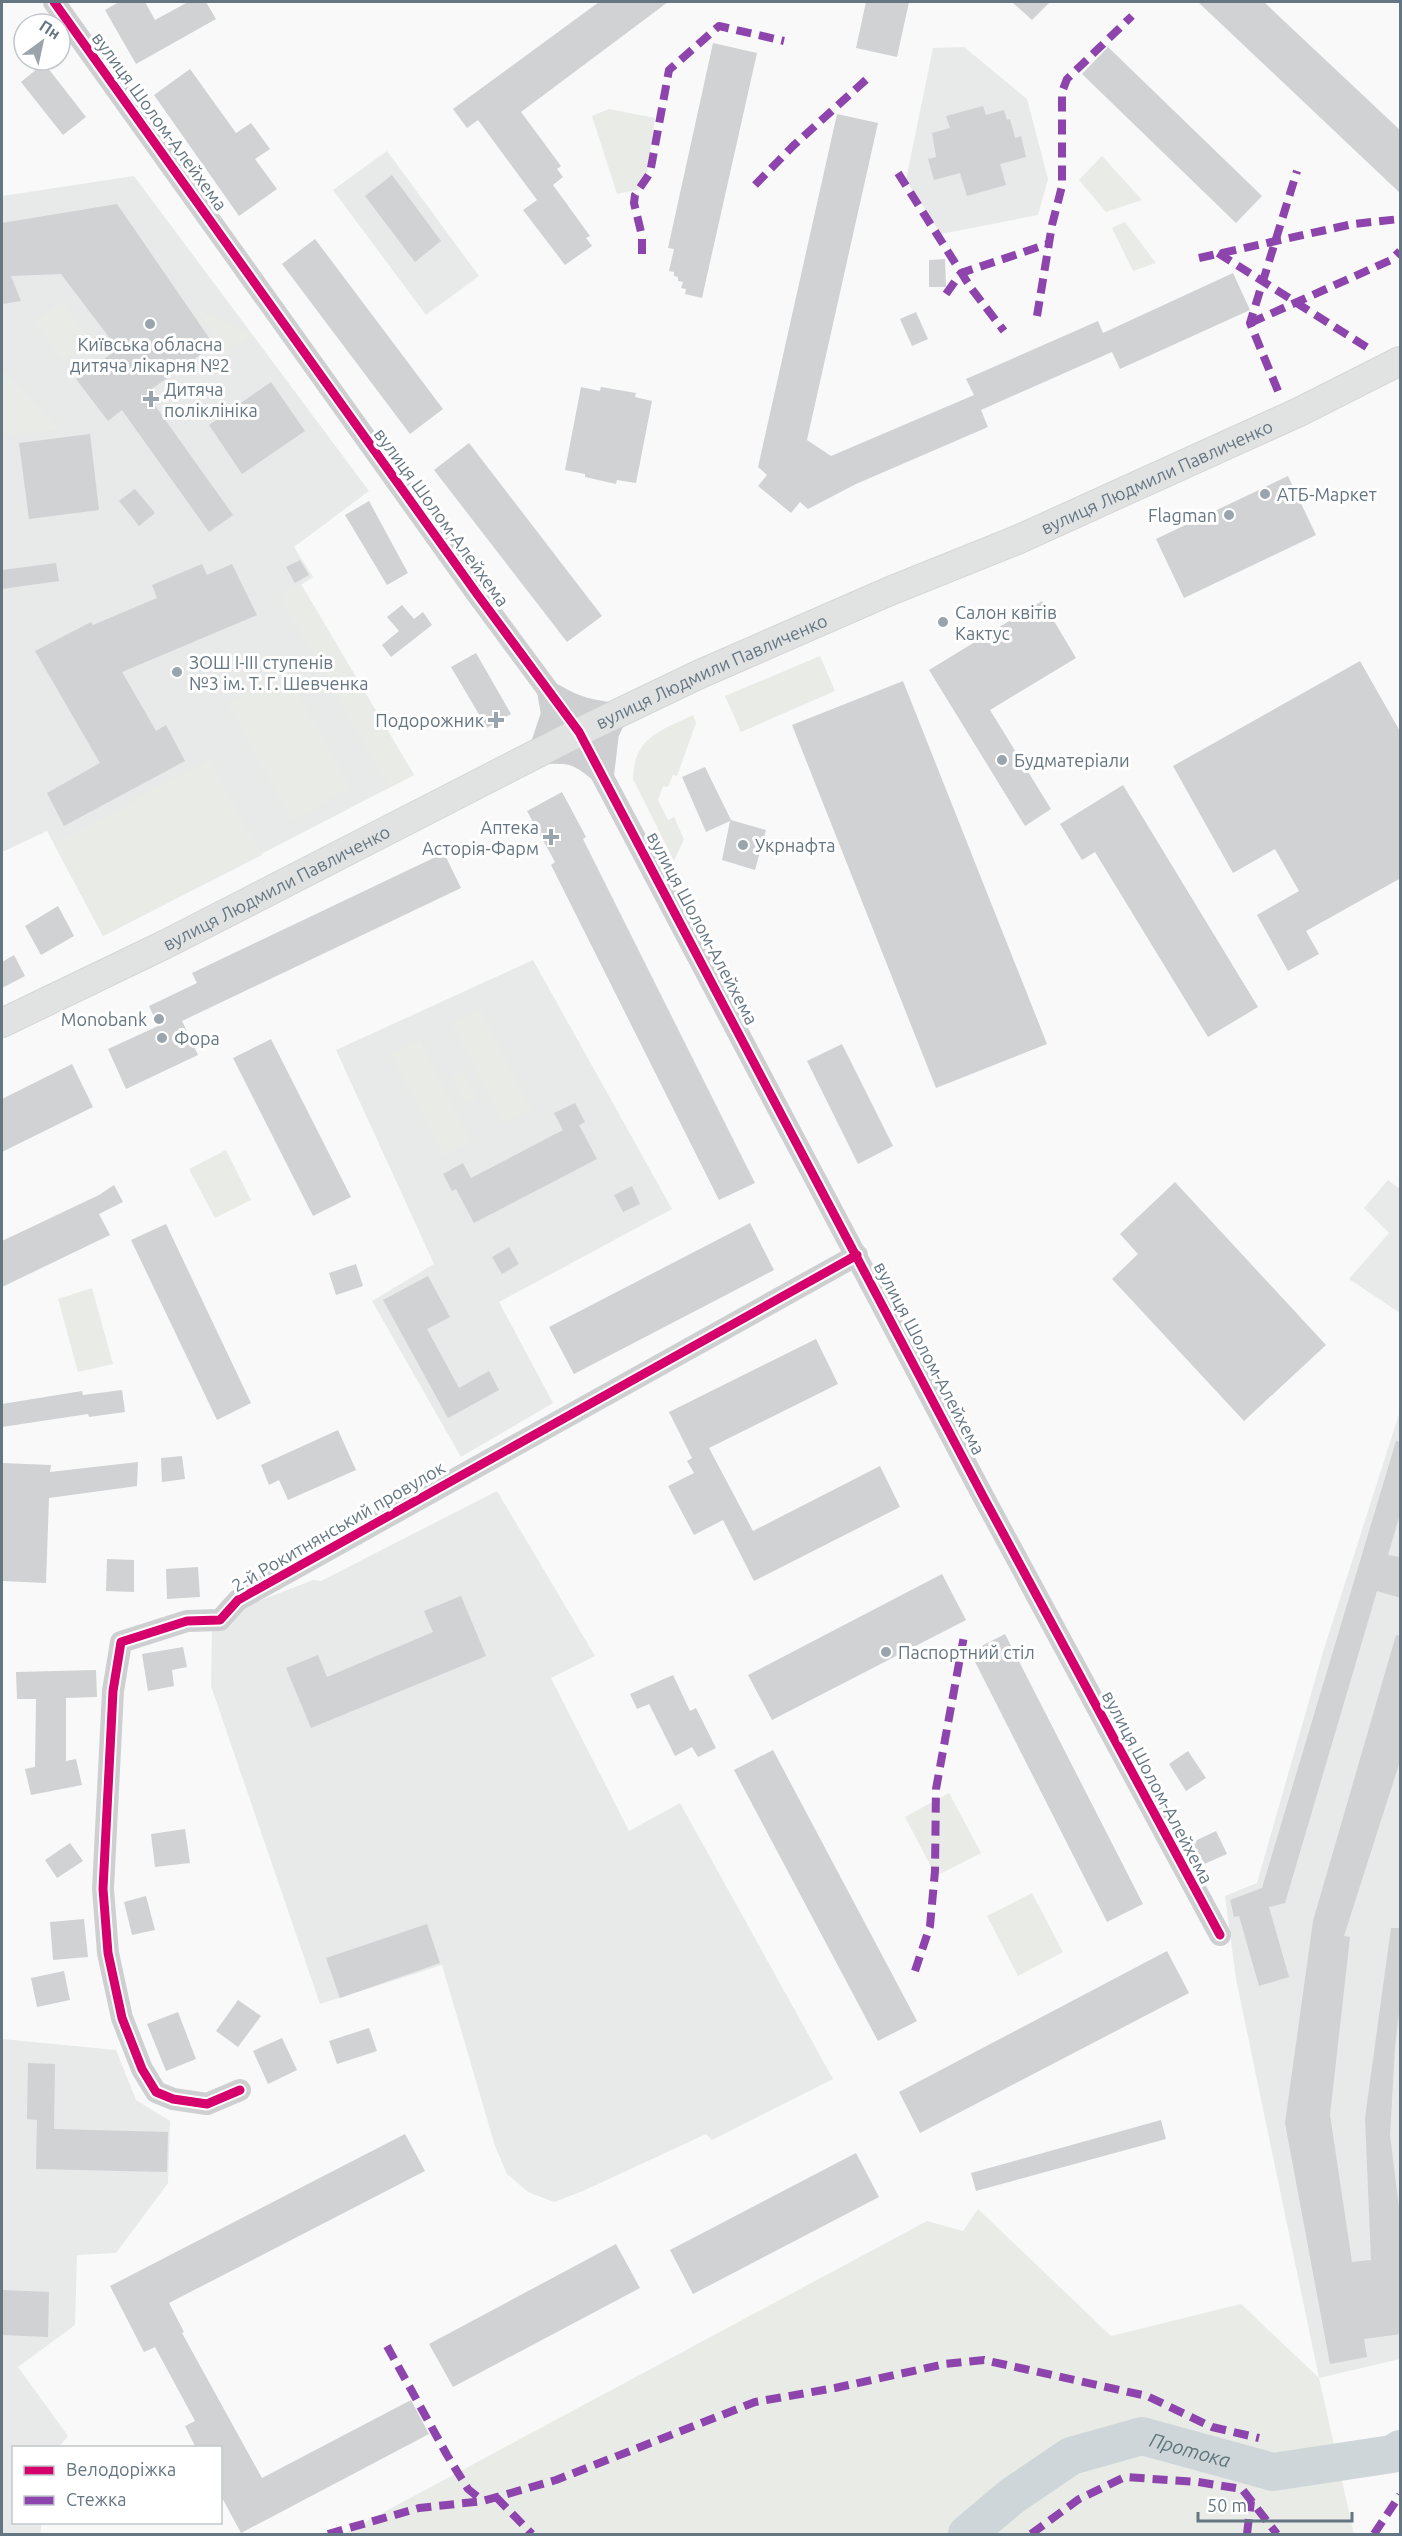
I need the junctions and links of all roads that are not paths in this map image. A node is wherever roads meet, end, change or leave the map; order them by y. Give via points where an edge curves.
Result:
1 (54, 2) edge
2 (1401, 361) edge
3 (548, 691) junction
4 (617, 714) junction
5 (579, 732) junction
6 (538, 753) junction
7 (603, 775) junction
8 (2, 1023) edge
9 (857, 1255) junction
10 (1220, 1935) dead end
11 (240, 2090) dead end

1 - 3 street, вулиця Шолом-Алейхема
2 - 4 main road, вулиця Людмили Павличенко via 1105,501 734,659
3 - 4 street via 572,705
3 - 5 street, вулиця Шолом-Алейхема
3 - 6 street via 552,714
4 - 5 main road, вулиця Людмили Павличенко
4 - 7 street via 608,733
5 - 6 main road, вулиця Людмили Павличенко
5 - 7 street, вулиця Шолом-Алейхема
6 - 7 street via 563,752 583,757
6 - 8 main road, вулиця Людмили Павличенко via 166,944
7 - 9 street, вулиця Шолом-Алейхема
9 - 10 street, вулиця Шолом-Алейхема
9 - 11 street, 2-й Рокитнянський провулок via 238,1600 220,1620 186,1621 121,1642 113,1690 103,1889 108,1953 122,2018 142,2069 156,2092 173,2100 207,2104

